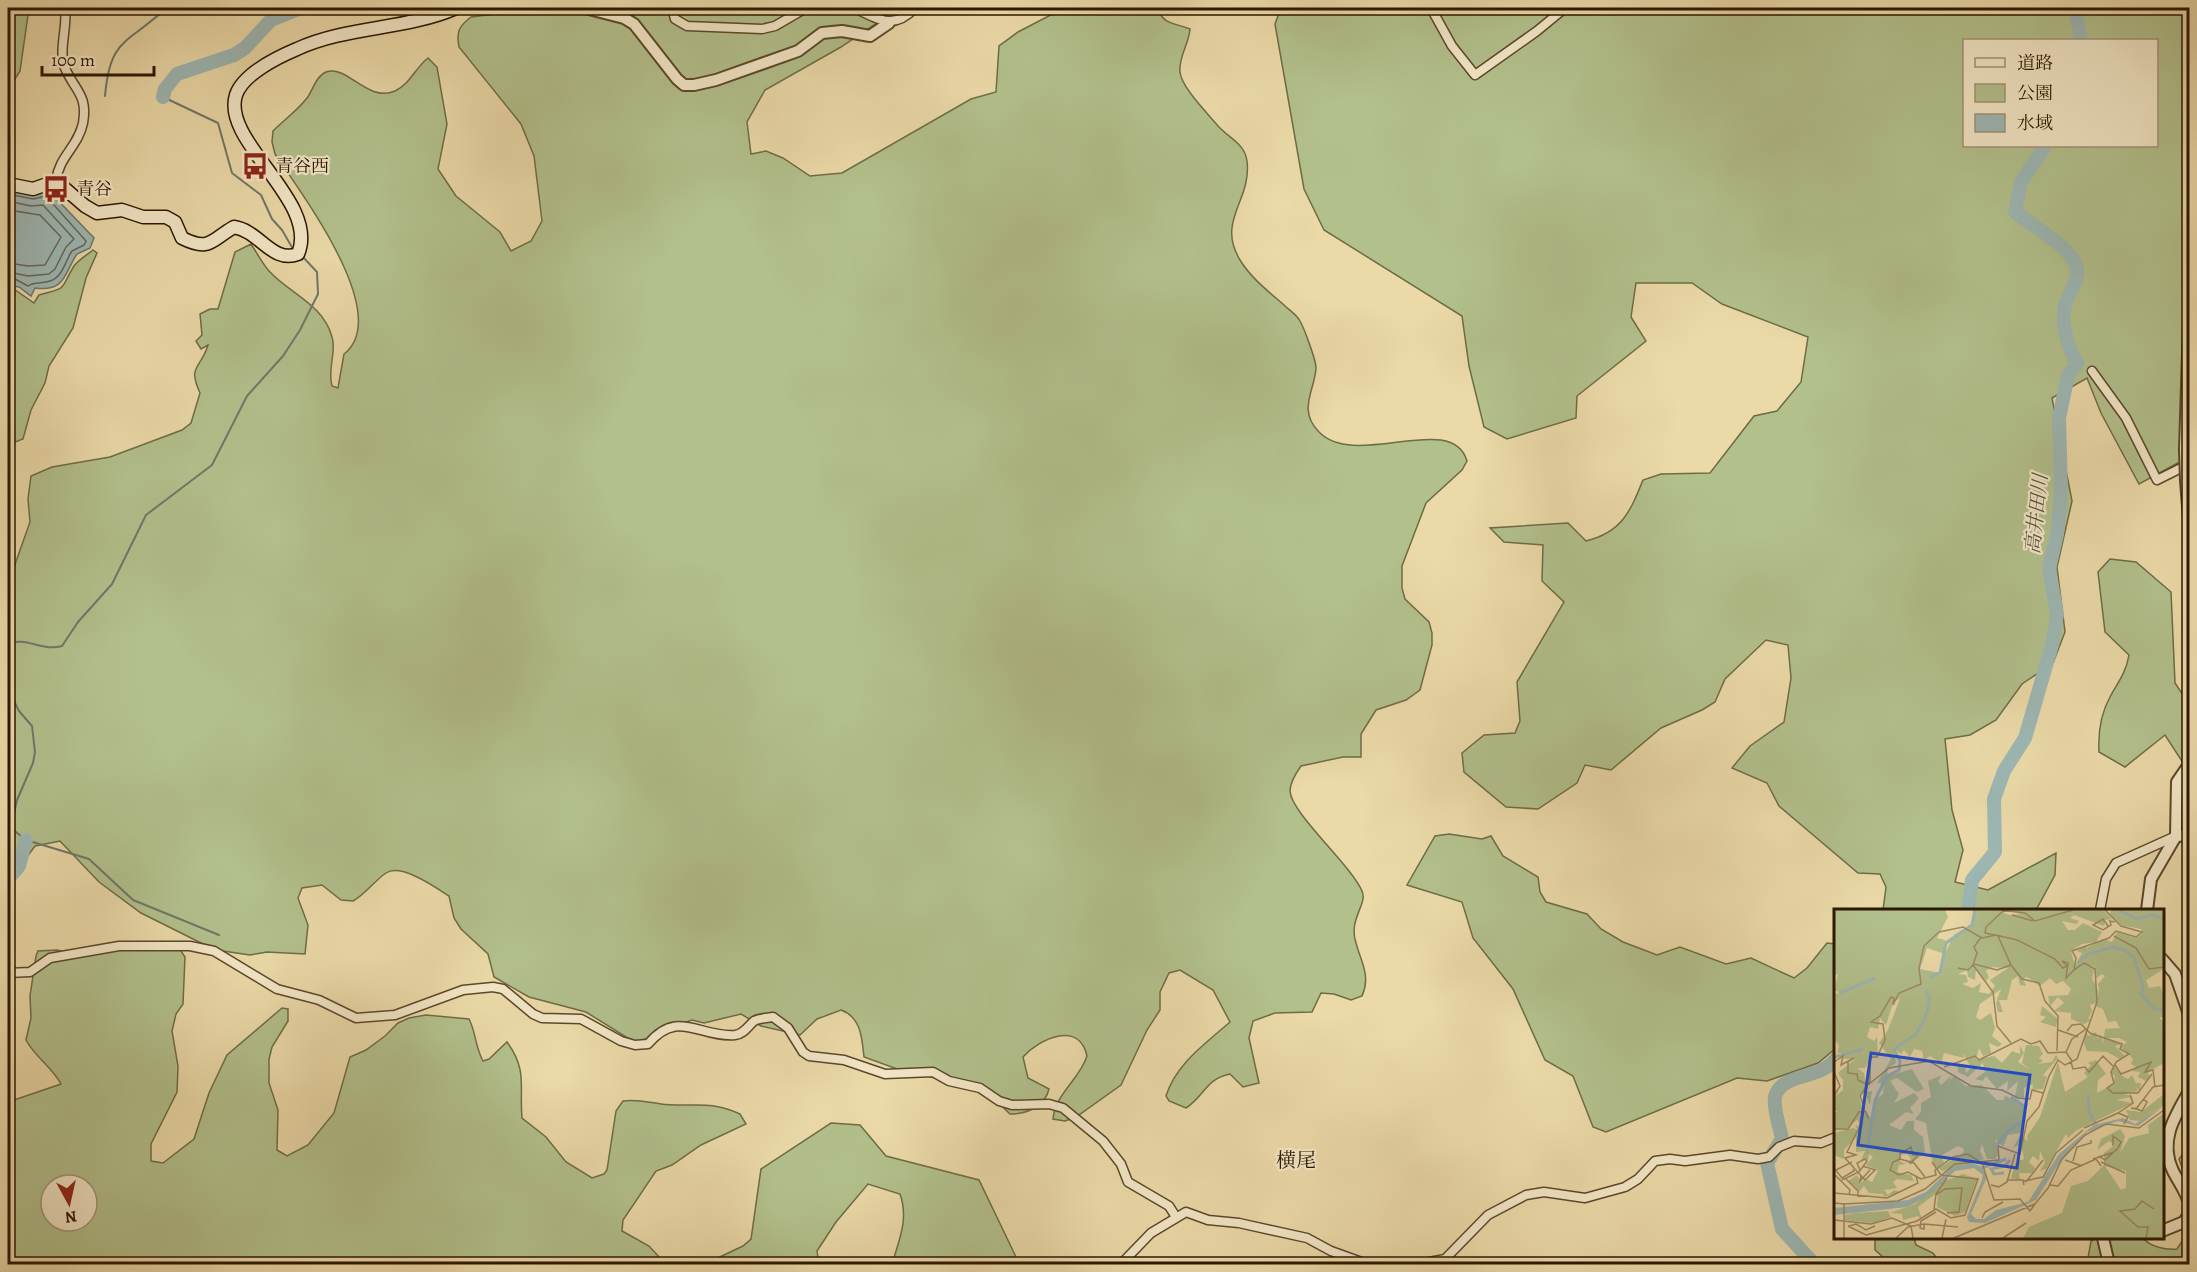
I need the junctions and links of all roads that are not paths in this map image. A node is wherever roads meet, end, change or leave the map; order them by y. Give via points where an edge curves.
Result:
1 (65, 8) edge
2 (456, 8) edge
3 (585, 8) edge
4 (672, 8) edge
5 (806, 8) edge
6 (854, 8) edge
7 (915, 8) edge
8 (1431, 8) edge
9 (1565, 8) edge
10 (889, 23) junction
11 (56, 181) junction
12 (8, 184) edge
13 (2190, 290) edge
14 (2092, 371) dead end
15 (2190, 464) edge
16 (2190, 531) edge
17 (2190, 763) edge
18 (2190, 835) edge
19 (2176, 836) junction
20 (2100, 909) edge
21 (2147, 909) edge
22 (2164, 959) edge
23 (8, 973) edge
24 (2190, 1017) edge
25 (2190, 1090) edge
26 (1834, 1138) edge
27 (2190, 1206) edge
28 (2190, 1213) edge
29 (1176, 1217) junction
30 (2164, 1231) edge
31 (2103, 1239) edge
32 (1121, 1264) edge
33 (1366, 1264) edge
34 (1419, 1264) edge
35 (2109, 1264) edge

1 - 11 street via 65,66 85,101 83,124 75,144 60,163
2 - 11 main road via 409,23 311,42 254,74 236,94 237,120 298,217 303,243 298,254 281,257 251,233 234,227 214,243 191,243 182,238 176,222 166,217 143,217 122,210 97,213
3 - 10 street via 634,24 677,79 694,86 798,51 822,33 842,31 870,36
4 - 5 street via 675,19 687,27 762,29
6 - 10 street
7 - 10 street via 900,21
8 - 9 street via 1452,46 1475,75
11 - 12 main road via 33,189
13 - 16 street, bridge via 2185,449
14 - 15 street via 2126,418 2157,480
17 - 19 street via 2177,782
18 - 19 street
19 - 20 street via 2116,863 2106,879
19 - 21 street via 2151,879
22 - 24 street via 2175,974
23 - 29 street via 30,972 45,959 119,946 190,946 214,951 277,989 319,1000 356,1018 395,1015 463,990 493,987 509,994 532,1014 581,1019 635,1045 648,1044 663,1028 679,1026 739,1034 756,1020 773,1017 788,1028 809,1056 844,1060 885,1074 933,1072 949,1081 980,1088 1012,1105 1049,1104 1063,1108 1103,1141 1121,1164 1128,1182 1169,1206
25 - 27 street via 2169,1131 2167,1150
26 - 34 street via 1821,1143 1794,1141 1779,1147 1769,1157 1758,1159 1730,1155 1655,1161 1625,1187 1585,1198 1544,1192 1526,1195 1488,1215 1445,1259
28 - 30 street via 2184,1222
29 - 32 street via 1151,1233
29 - 33 street via 1186,1212 1208,1220 1287,1233
31 - 35 street

